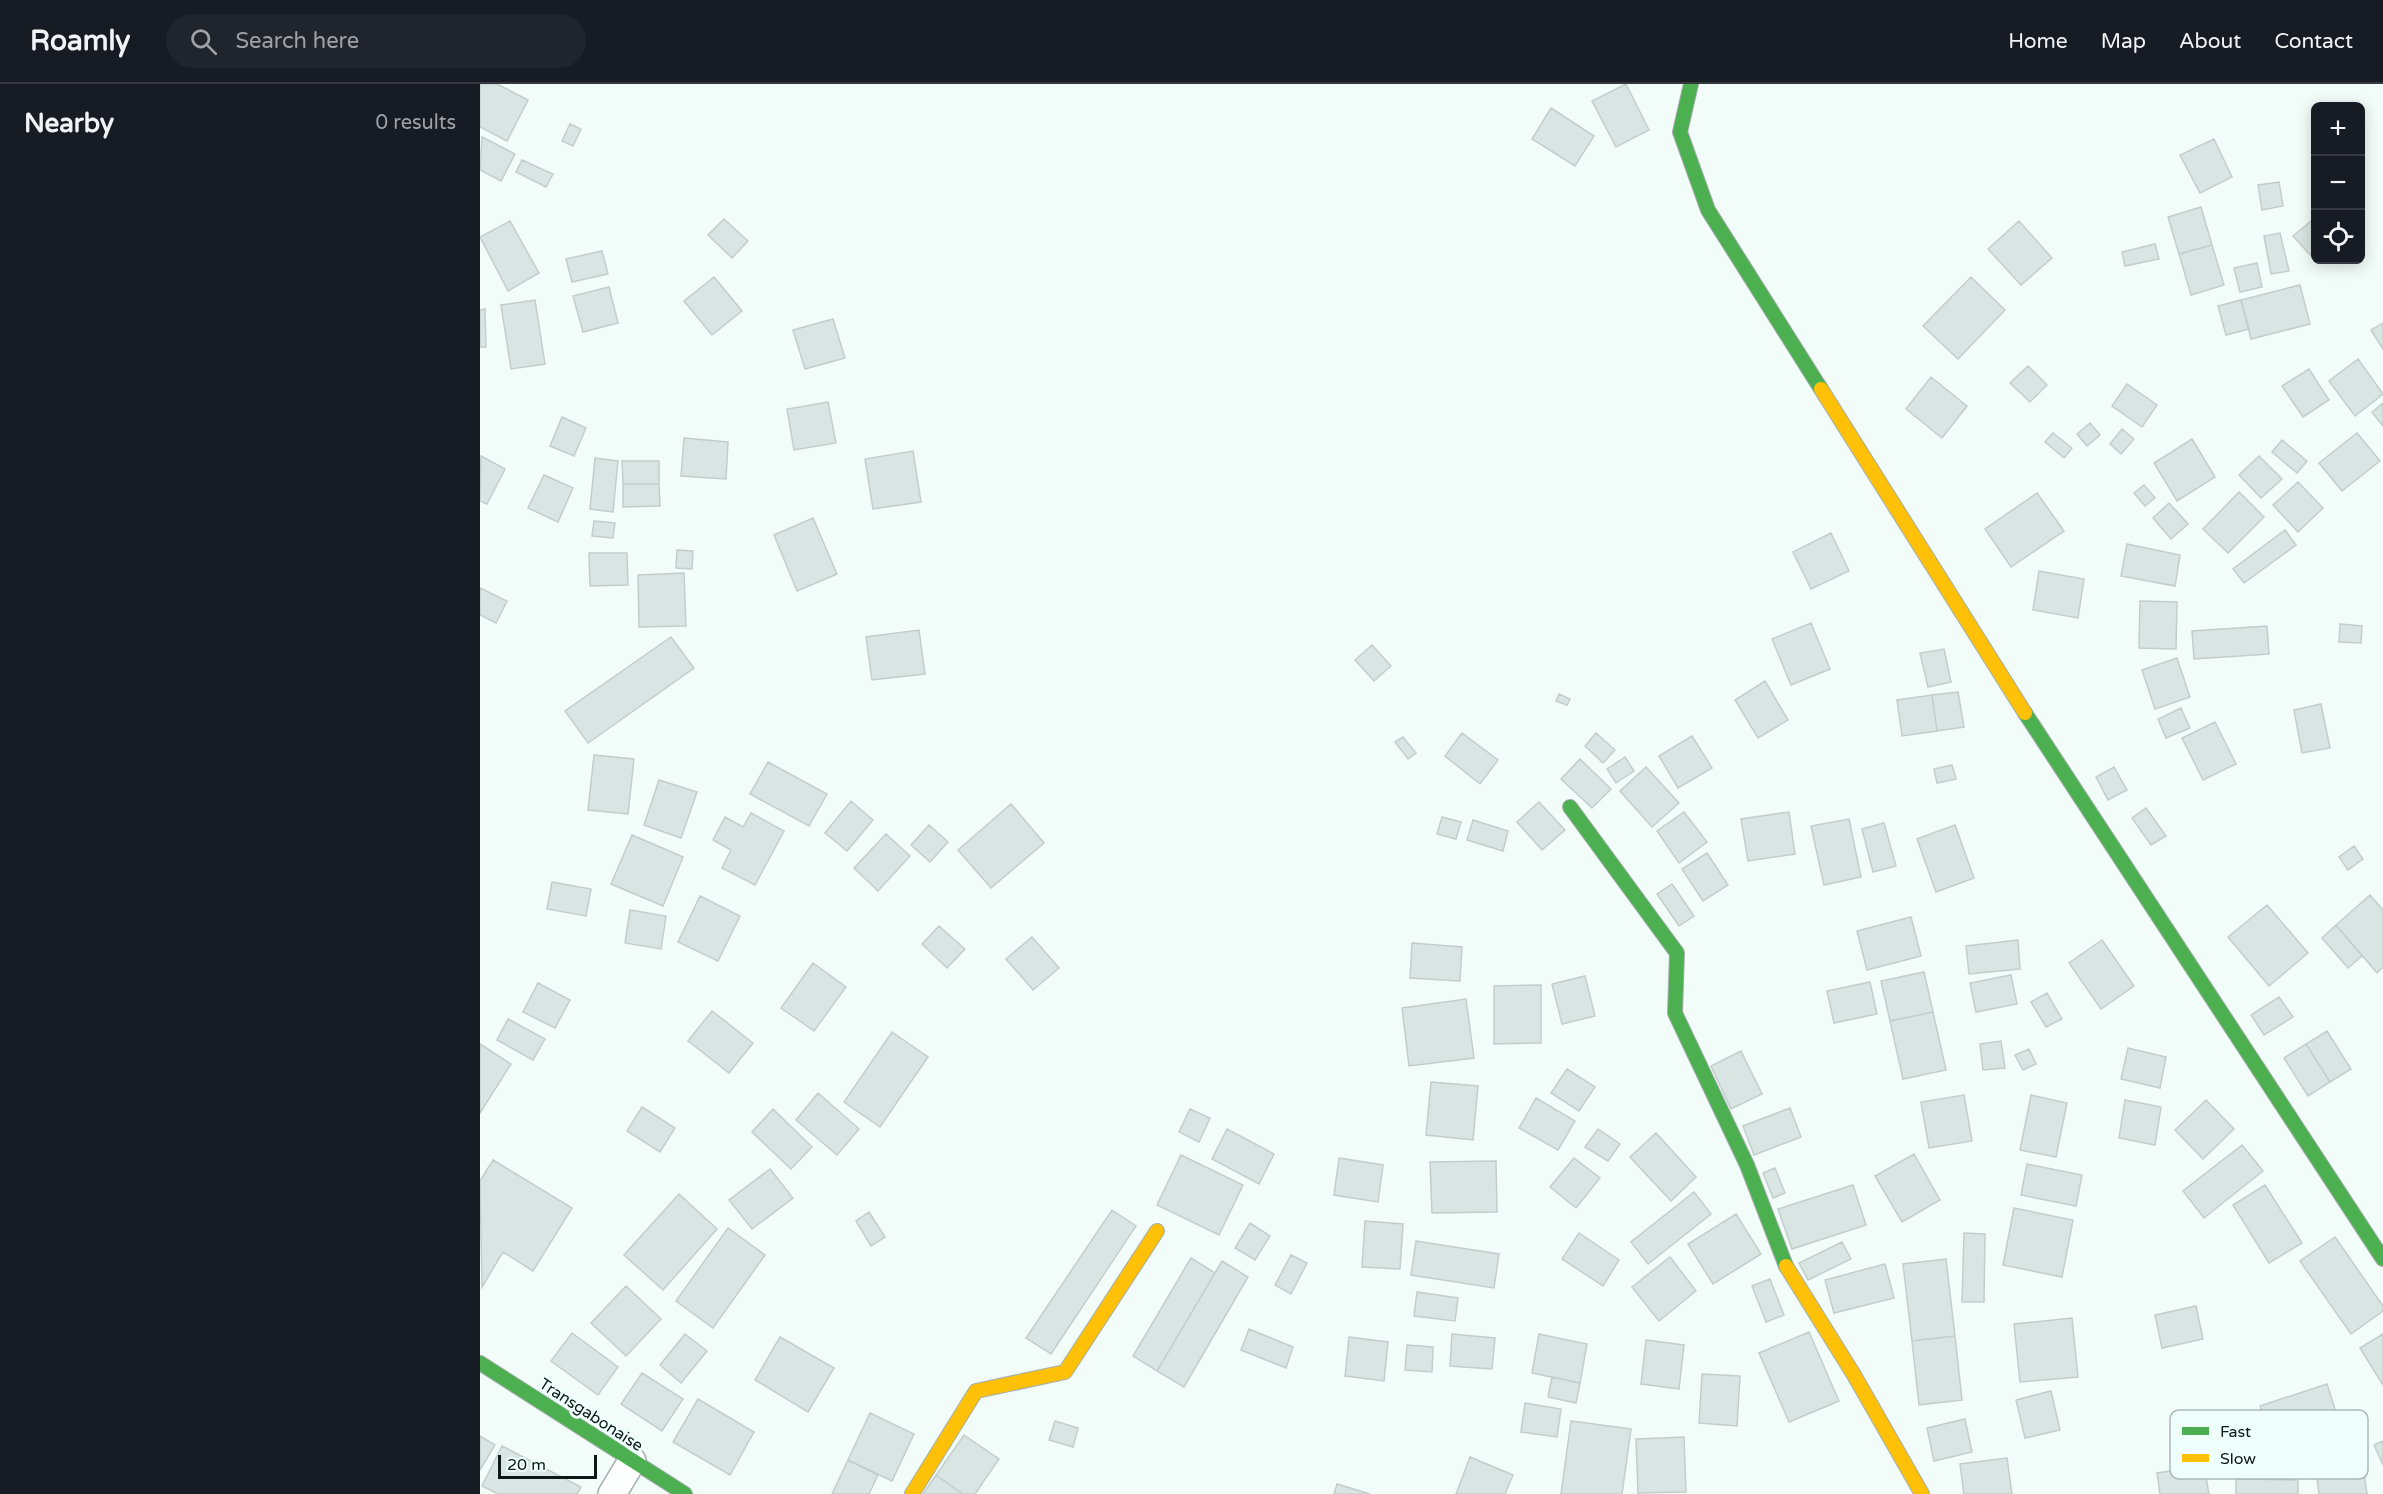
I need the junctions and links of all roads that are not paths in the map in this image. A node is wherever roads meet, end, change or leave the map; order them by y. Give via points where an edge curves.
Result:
1 (1691, 84) edge
2 (1570, 807) dead end
3 (1157, 1231) dead end
4 (2383, 1258) edge
5 (480, 1363) edge
6 (632, 1461) junction
7 (612, 1494) edge
8 (685, 1494) edge
9 (912, 1494) edge
10 (1922, 1494) edge

1 - 4 main road via 1680,132 1708,210 2054,759
2 - 10 main road via 1677,953 1675,1013 1748,1165 1786,1266
3 - 9 main road via 1065,1372 976,1391
5 - 6 main road, Transgabonaise
6 - 7 street
6 - 8 main road, Transgabonaise

